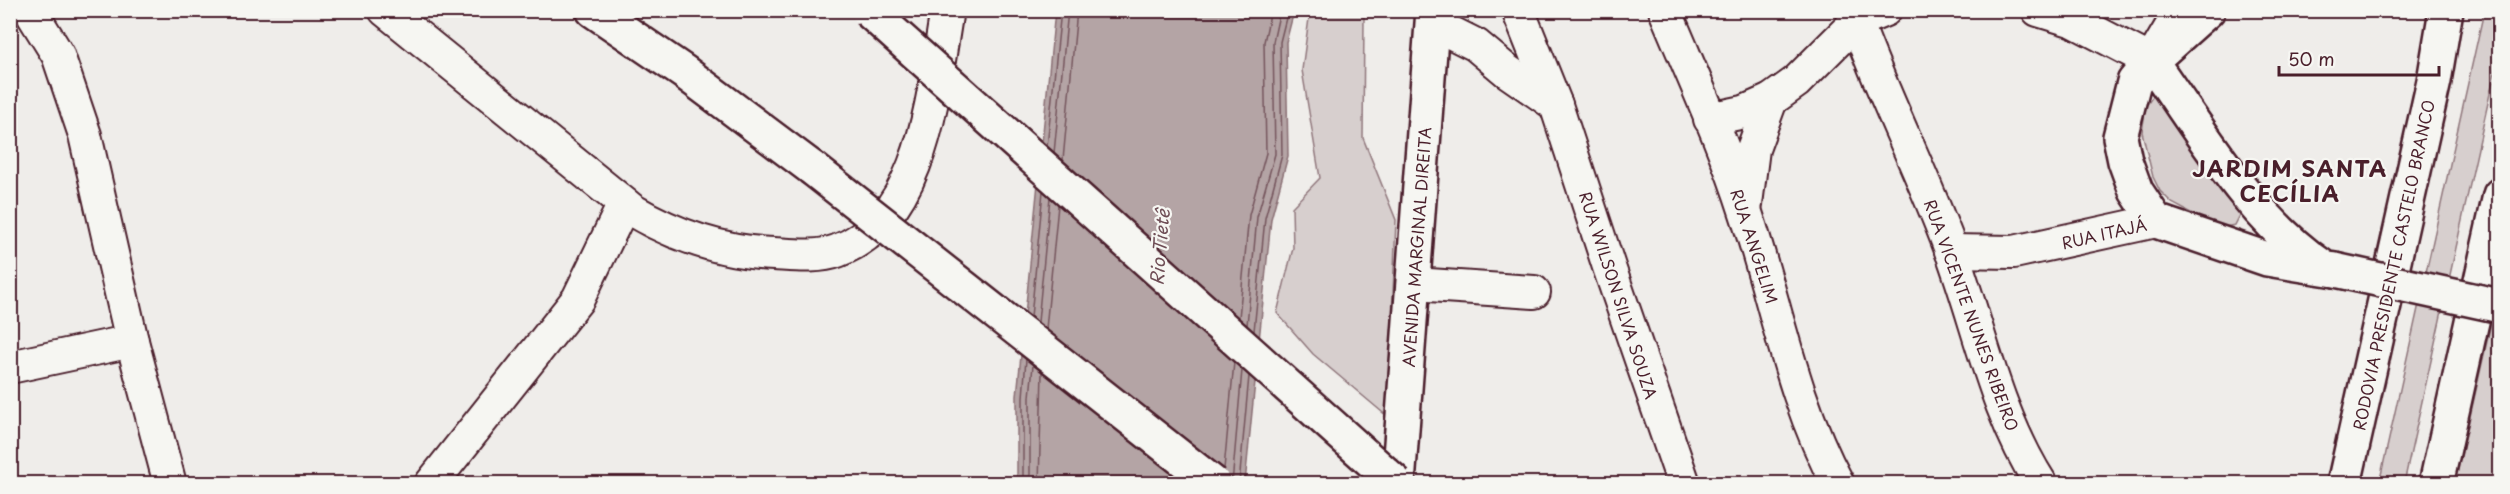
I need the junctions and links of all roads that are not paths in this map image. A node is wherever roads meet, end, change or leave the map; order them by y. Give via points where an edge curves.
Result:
1 (30, 10) edge
2 (385, 10) edge
3 (593, 10) edge
4 (868, 10) edge
5 (947, 10) edge
6 (1518, 10) edge
7 (1665, 10) edge
8 (1885, 10) edge
9 (1900, 10) edge
10 (2038, 10) edge
11 (2181, 10) edge
12 (2208, 10) edge
13 (2446, 10) edge
14 (1854, 16) edge
15 (1432, 17) edge
16 (1826, 51) junction
17 (1872, 61) junction
18 (2151, 61) junction
19 (1770, 100) junction
20 (1557, 105) junction
21 (1710, 120) junction
22 (2499, 195) edge
23 (624, 204) junction
24 (1746, 210) junction
25 (2258, 210) junction
26 (2156, 221) junction
27 (1951, 250) junction
28 (2236, 250) junction
29 (2329, 268) junction
30 (1414, 284) junction
31 (1534, 292) dead end
32 (2499, 306) edge
33 (132, 340) junction
34 (10, 367) edge
35 (170, 483) edge
36 (431, 483) edge
37 (1214, 483) edge
38 (1398, 483) edge
39 (1684, 483) edge
40 (1838, 483) edge
41 (2041, 483) edge
42 (2344, 483) edge
43 (2436, 483) edge

1 - 33 street via 58,55 85,135
2 - 23 street
3 - 37 main road, bridge via 812,168
4 - 38 main road, bridge
5 - 23 street via 924,135 910,175 895,203 864,237 836,252 762,254 712,245 662,228
6 - 20 street, RUA WILSON SILVA SOUZA
7 - 21 street, RUA ANGELIM
8 - 14 street
9 - 17 street via 1885,28
10 - 18 street via 2074,21
11 - 18 street
12 - 18 main road
13 - 42 main road, RODOVIA PRESIDENTE CASTELO BRANCO via 2434,81
14 - 16 street
14 - 17 street, RUA VICENTE NUNES RIBEIRO
15 - 20 street
15 - 30 main road, AVENIDA MARGINAL DIREITA
16 - 17 street via 1851,52
16 - 19 street via 1796,82
17 - 27 street, RUA VICENTE NUNES RIBEIRO
18 - 25 main road
18 - 26 main road via 2134,82 2121,137 2136,191
19 - 21 street via 1744,112
19 - 24 street via 1753,148
20 - 39 street, RUA WILSON SILVA SOUZA via 1608,267
21 - 24 street, RUA ANGELIM
22 - 43 main road
23 - 36 street via 578,299
24 - 40 street, RUA ANGELIM via 1798,387 1813,431
25 - 28 main road via 2250,233
25 - 29 main road via 2301,252
26 - 27 street, RUA ITAJÁ via 2014,252
26 - 28 main road, RUA ITAJÁ
27 - 41 street, RUA VICENTE NUNES RIBEIRO via 1998,397
28 - 29 main road, RUA ITAJÁ via 2287,263
29 - 32 main road, RUA ITAJÁ, bridge
30 - 31 street
30 - 38 main road, AVENIDA MARGINAL DIREITA
33 - 34 street
33 - 35 street

